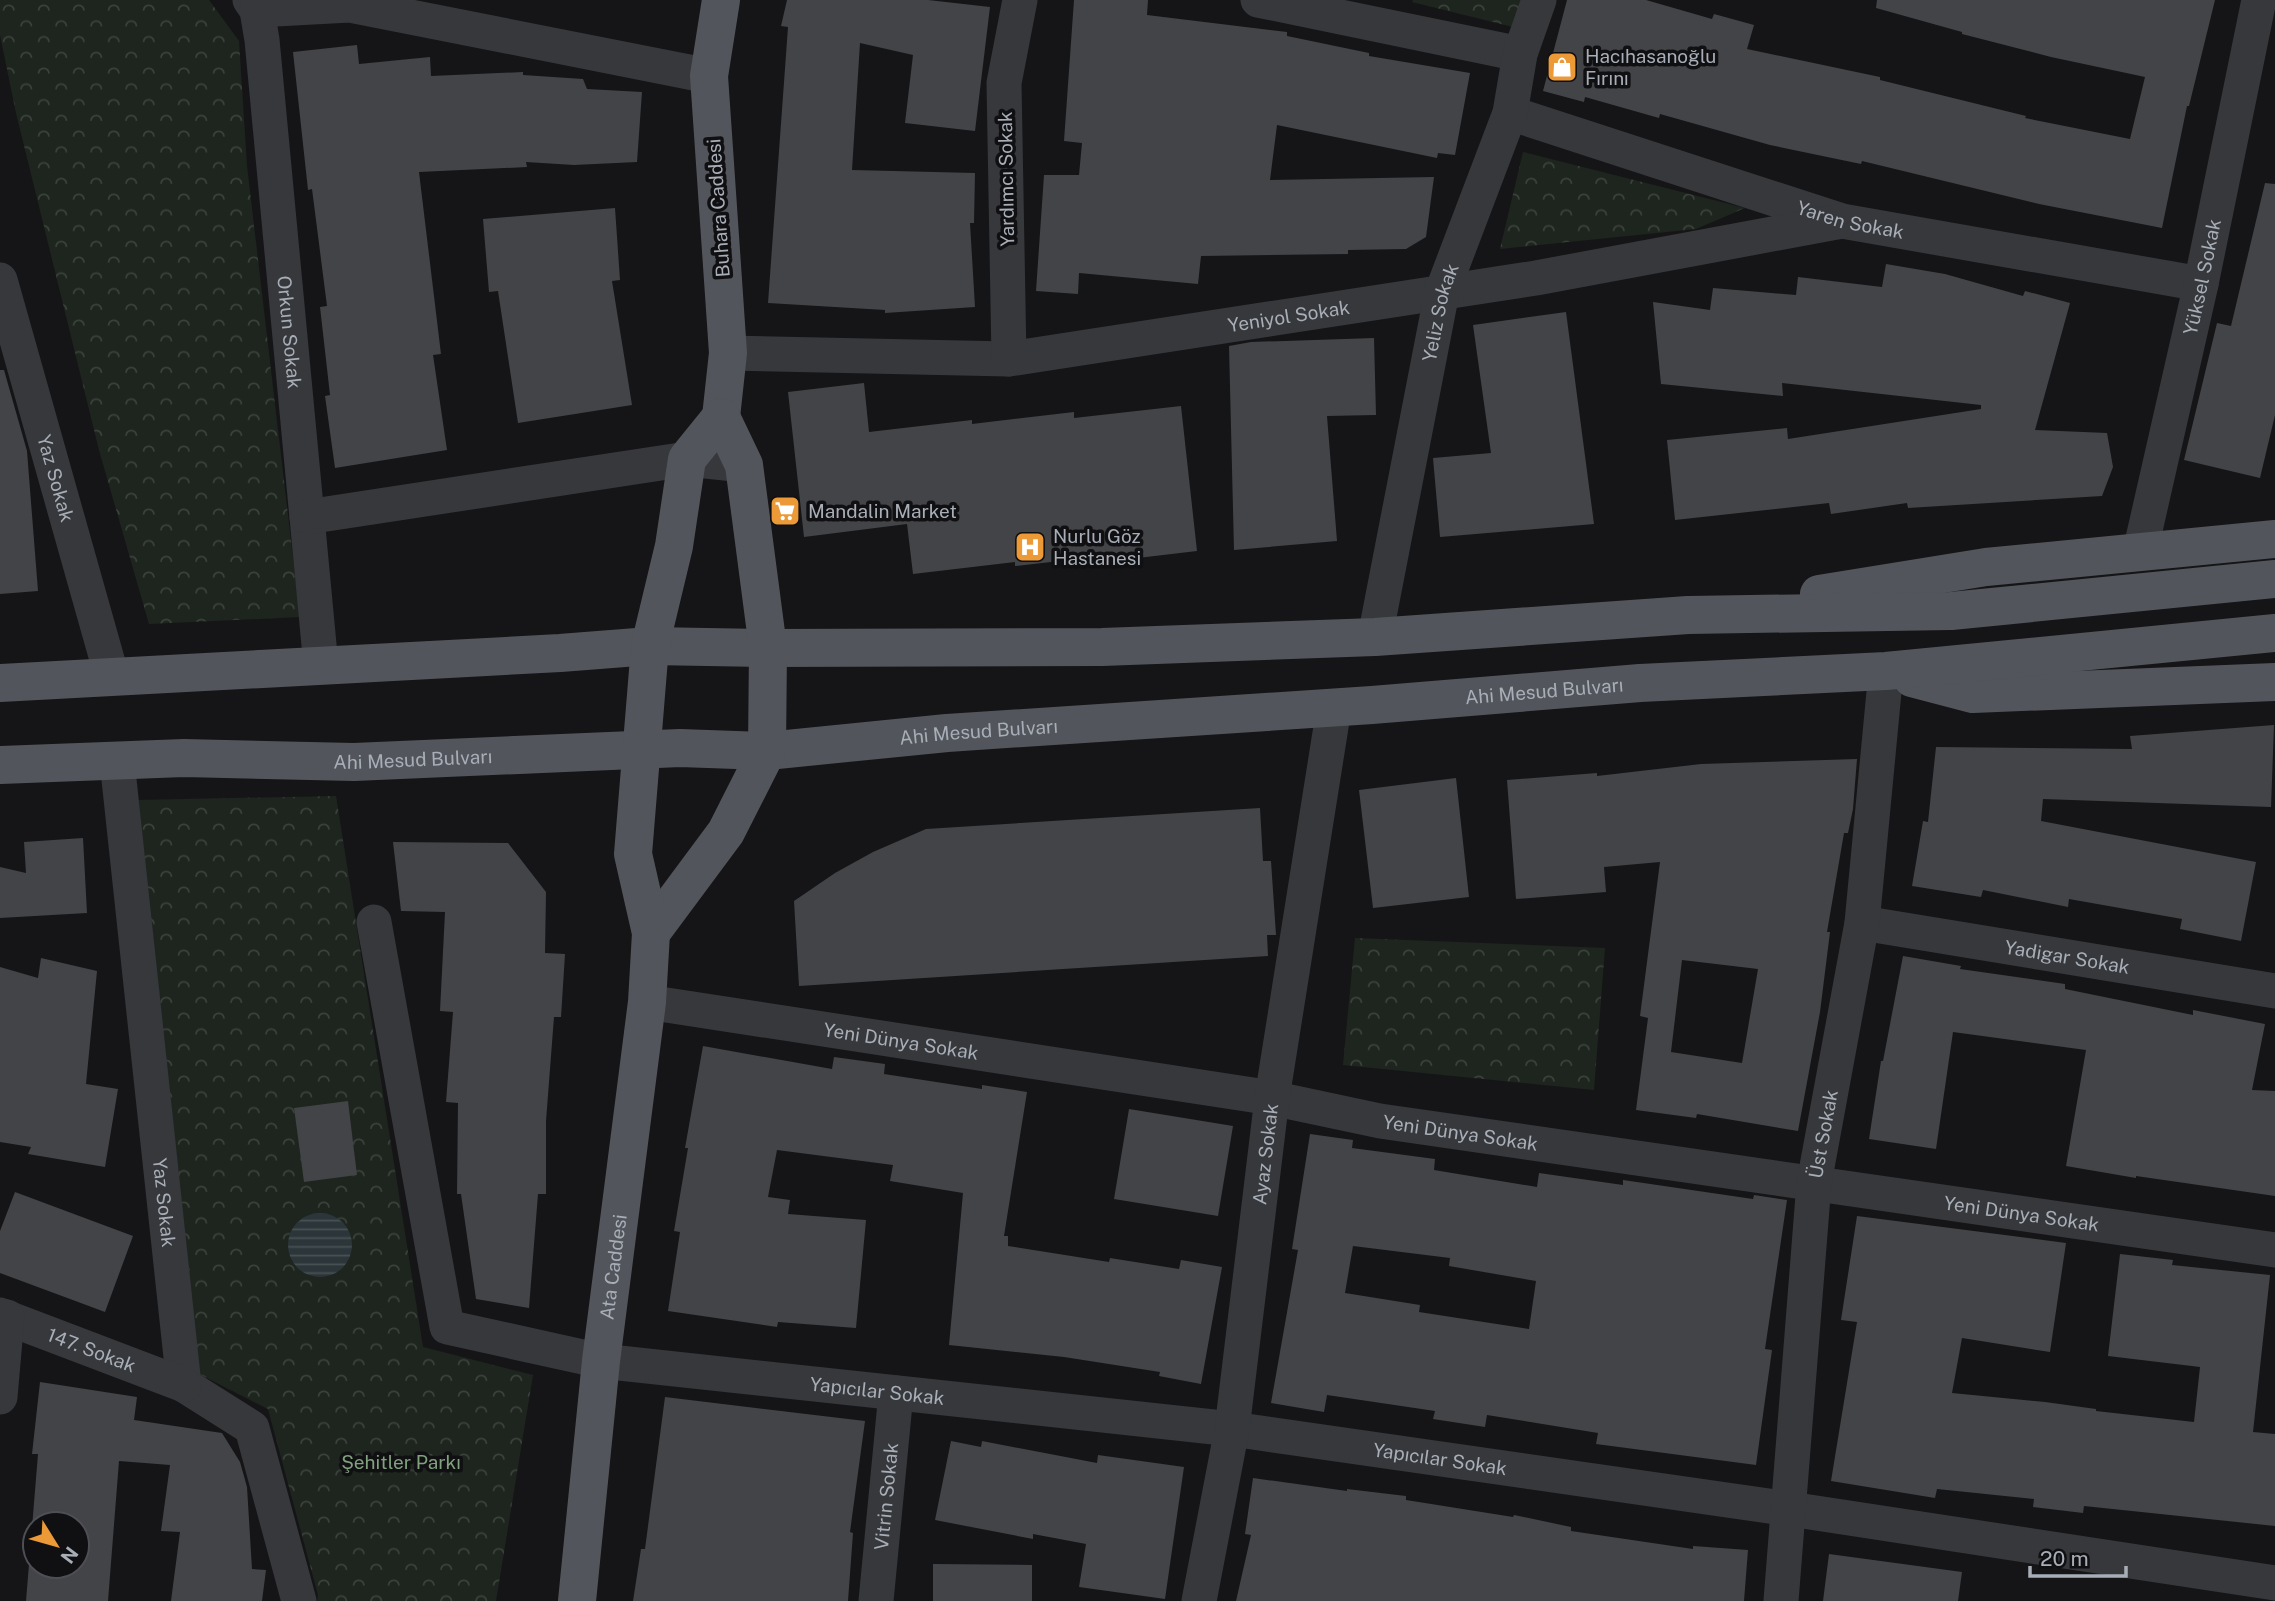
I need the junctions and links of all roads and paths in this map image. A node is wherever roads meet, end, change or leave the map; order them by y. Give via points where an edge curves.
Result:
1 (721, 0) edge
2 (1020, 0) edge
3 (1258, 0) edge
4 (1539, 0) edge
5 (2259, 0) edge
6 (350, 3) edge
7 (254, 5) edge
8 (1520, 54) junction
9 (709, 76) junction
10 (1510, 113) junction
11 (1842, 221) junction
12 (0, 280) edge
13 (2201, 284) junction
14 (1442, 292) junction
15 (728, 353) junction
16 (1009, 359) junction
17 (721, 417) junction
18 (687, 459) junction
19 (744, 465) junction
20 (307, 517) junction
21 (2275, 539) edge
22 (2140, 552) junction
23 (2275, 579) edge
24 (1688, 615) junction
25 (2275, 633) edge
26 (1375, 637) junction
27 (650, 646) junction
28 (768, 648) junction
29 (321, 666) junction
30 (1886, 671) junction
31 (112, 677) junction
32 (2275, 682) edge
33 (0, 683) edge
34 (1334, 708) junction
35 (640, 750) junction
36 (768, 751) junction
37 (117, 761) junction
38 (0, 765) edge
39 (374, 922) dead end
40 (1861, 923) junction
41 (651, 933) junction
42 (2275, 991) edge
43 (647, 1002) junction
44 (1272, 1098) junction
45 (1814, 1183) junction
46 (2275, 1250) edge
47 (3, 1316) edge
48 (601, 1361) junction
49 (184, 1385) junction
50 (896, 1393) junction
51 (0, 1397) edge
52 (1232, 1429) junction
53 (1790, 1509) junction
54 (2275, 1583) edge
55 (299, 1601) edge
56 (577, 1601) edge
57 (876, 1601) edge
58 (1199, 1601) edge
59 (1781, 1601) edge

1 - 9 main road, Buhara Caddesi
2 - 16 street, Yardımcı Sokak via 1004,83
3 - 8 street
4 - 8 street, Yeliz Sokak
5 - 13 street, Yüksel Sokak
6 - 7 street
6 - 9 street
7 - 20 street, Orkun Sokak via 262,40
8 - 10 street, Yeliz Sokak
9 - 15 main road, Buhara Caddesi
10 - 11 street, Yaren Sokak
10 - 14 street, Yeliz Sokak
11 - 13 street, Yaren Sokak
11 - 14 street, Yeniyol Sokak
12 - 31 street, Yaz Sokak
13 - 22 street, Yüksel Sokak
14 - 16 street, Yeniyol Sokak
14 - 26 street, Yeliz Sokak
15 - 16 street, Yeniyol Sokak
15 - 17 main road, Buhara Caddesi
17 - 18 main road
17 - 19 main road
18 - 19 street
18 - 20 street
18 - 27 main road, Ata Caddesi via 674,547
19 - 28 main road
20 - 29 street, Orkun Sokak
21 - 22 main road
22 - 24 main road via 1986,567
23 - 24 main road via 1951,611
24 - 26 main road
25 - 30 main road, Ahi Mesud Bulvarı
26 - 28 main road via 1102,648
27 - 28 main road
27 - 29 main road
27 - 35 main road, Ata Caddesi
28 - 36 main road
29 - 31 main road
30 - 32 main road via 1973,694
30 - 34 main road, Ahi Mesud Bulvarı via 1640,683
30 - 40 street, Üst Sokak
31 - 33 main road
34 - 36 main road, Ahi Mesud Bulvarı via 947,733
34 - 44 street, Ayaz Sokak
35 - 36 main road, Ahi Mesud Bulvarı
35 - 37 main road, Ahi Mesud Bulvarı via 354,762
35 - 41 main road, Ata Caddesi via 633,854
36 - 41 main road via 726,832
37 - 38 main road, Ahi Mesud Bulvarı
37 - 49 street, Yaz Sokak
39 - 48 street, Yapıcılar Sokak via 447,1327
40 - 42 street, Yadigar Sokak
40 - 45 street, Üst Sokak
41 - 43 main road, Ata Caddesi
43 - 44 street, Yeni Dünya Sokak
43 - 48 main road, Ata Caddesi
44 - 45 street, Yeni Dünya Sokak via 1380,1121
44 - 52 street, Ayaz Sokak
45 - 46 street, Yeni Dünya Sokak
45 - 53 street, Üst Sokak
47 - 49 street, 147. Sokak
47 - 51 street
48 - 50 street, Yapıcılar Sokak
48 - 56 main road, Ata Caddesi
49 - 55 street via 252,1428
50 - 52 street, Yapıcılar Sokak
50 - 57 street, Vitrin Sokak
52 - 53 street, Yapıcılar Sokak
52 - 58 street, Ayaz Sokak
53 - 54 street, Yapıcılar Sokak
53 - 59 street, Üst Sokak

